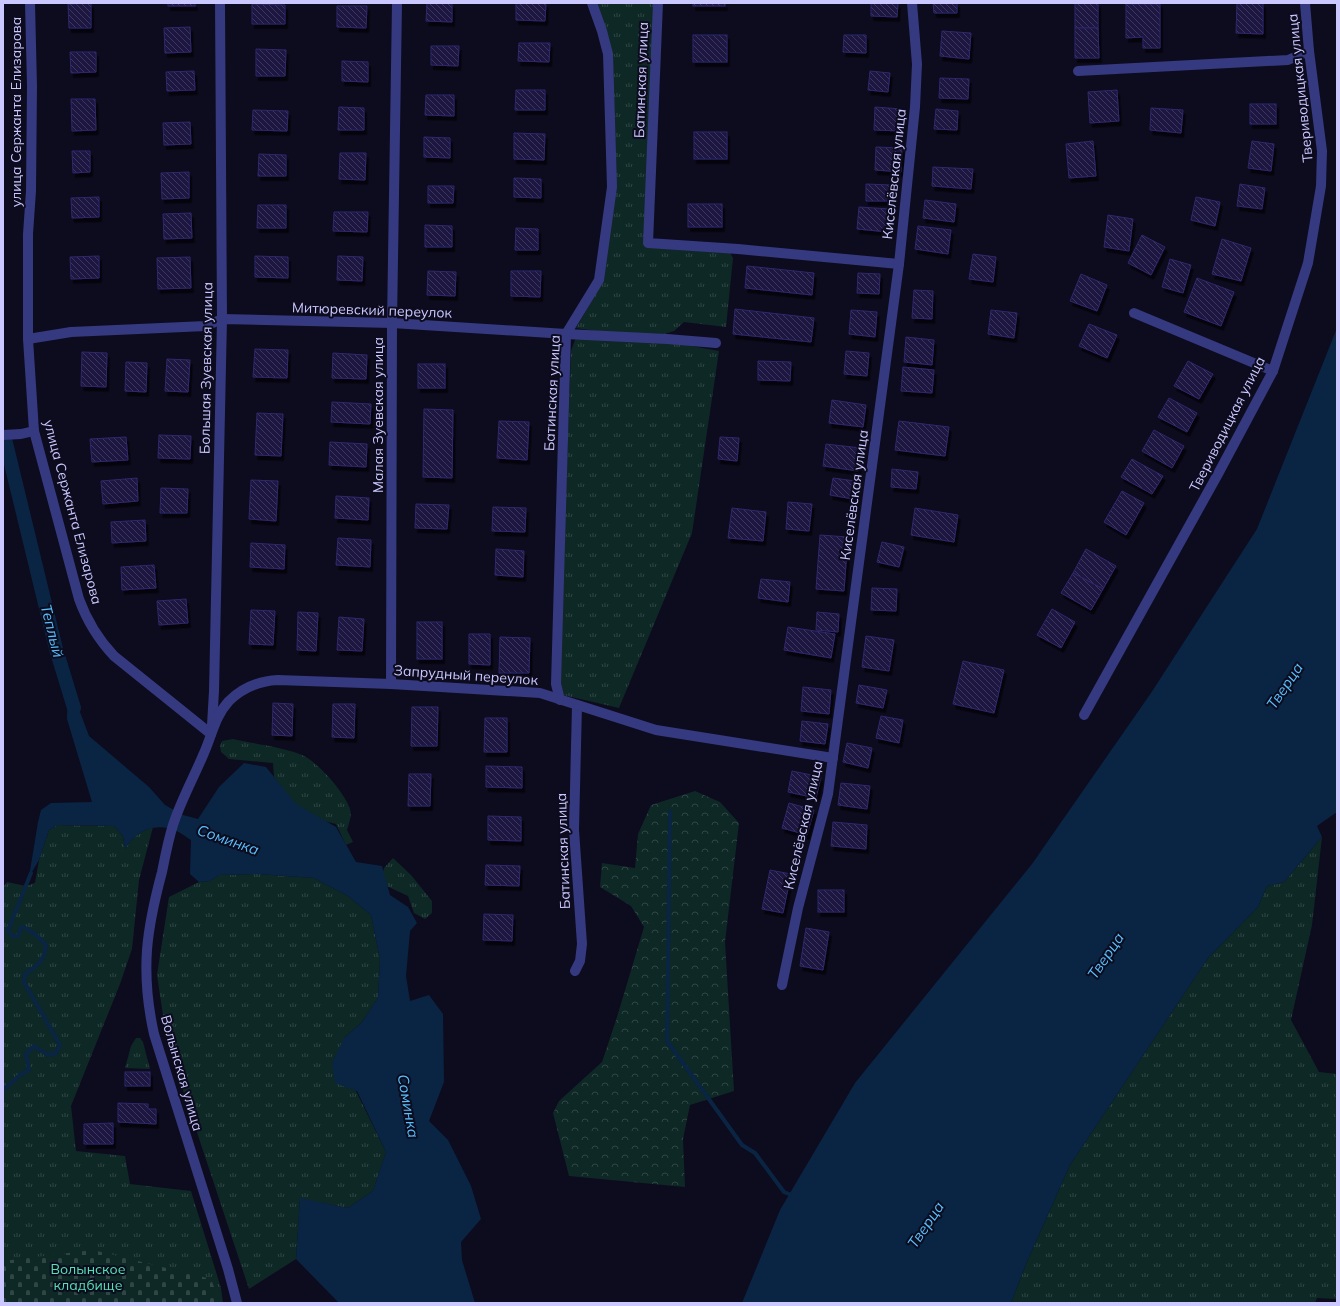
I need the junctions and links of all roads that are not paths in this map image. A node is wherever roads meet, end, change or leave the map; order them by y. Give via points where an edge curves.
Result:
1 (30, 3) edge
2 (220, 3) edge
3 (397, 3) edge
4 (592, 3) edge
5 (658, 3) edge
6 (912, 3) edge
7 (1305, 3) edge
8 (1309, 51) junction
9 (1078, 71) dead end
10 (899, 264) junction
11 (1134, 313) dead end
12 (222, 319) junction
13 (392, 323) junction
14 (566, 334) junction
15 (28, 339) junction
16 (716, 343) dead end
17 (1272, 371) junction
18 (34, 431) junction
19 (3, 435) edge
20 (391, 684) junction
21 (560, 700) junction
22 (577, 705) junction
23 (1084, 715) dead end
24 (211, 734) junction
25 (833, 758) junction
26 (574, 971) dead end
27 (782, 985) dead end
28 (237, 1303) edge

1 - 15 street, улица Сержанта Елизарова via 32,86
2 - 12 street, Большая Зуевская улица
3 - 13 street, Малая Зуевская улица
4 - 14 street, Батинская улица via 608,54 612,187 599,280
5 - 10 street, Батинская улица via 648,242
6 - 10 street, Киселёвская улица via 917,64 915,107
7 - 8 street, Твериводицкая улица
8 - 9 street via 1288,60
8 - 17 street, Твериводицкая улица via 1322,151 1321,186 1308,263
10 - 25 street, Киселёвская улица
11 - 17 street
12 - 13 street, Митюревский переулок
12 - 15 street, Митюревский переулок via 206,326 71,332
12 - 24 street, Большая Зуевская улица
13 - 14 street, Митюревский переулок
13 - 20 street, Малая Зуевская улица
14 - 16 street, Митюревский переулок
14 - 21 street, Батинская улица via 556,684
15 - 18 street, улица Сержанта Елизарова
17 - 23 street, Твериводицкая улица via 1218,474
18 - 19 street
18 - 24 street, улица Сержанта Елизарова via 79,599 91,625 114,656
20 - 21 street, Запрудный переулок via 540,694
20 - 24 street, Запрудный переулок via 278,680 260,683 243,690 228,702
21 - 22 street, Запрудный переулок
22 - 25 street, Запрудный переулок via 656,730
22 - 26 street, Батинская улица via 574,830 582,944 580,961
24 - 28 street, Волынская улица via 173,825 151,917 147,949 147,983 154,1034
25 - 27 street, Киселёвская улица via 828,794 798,908

